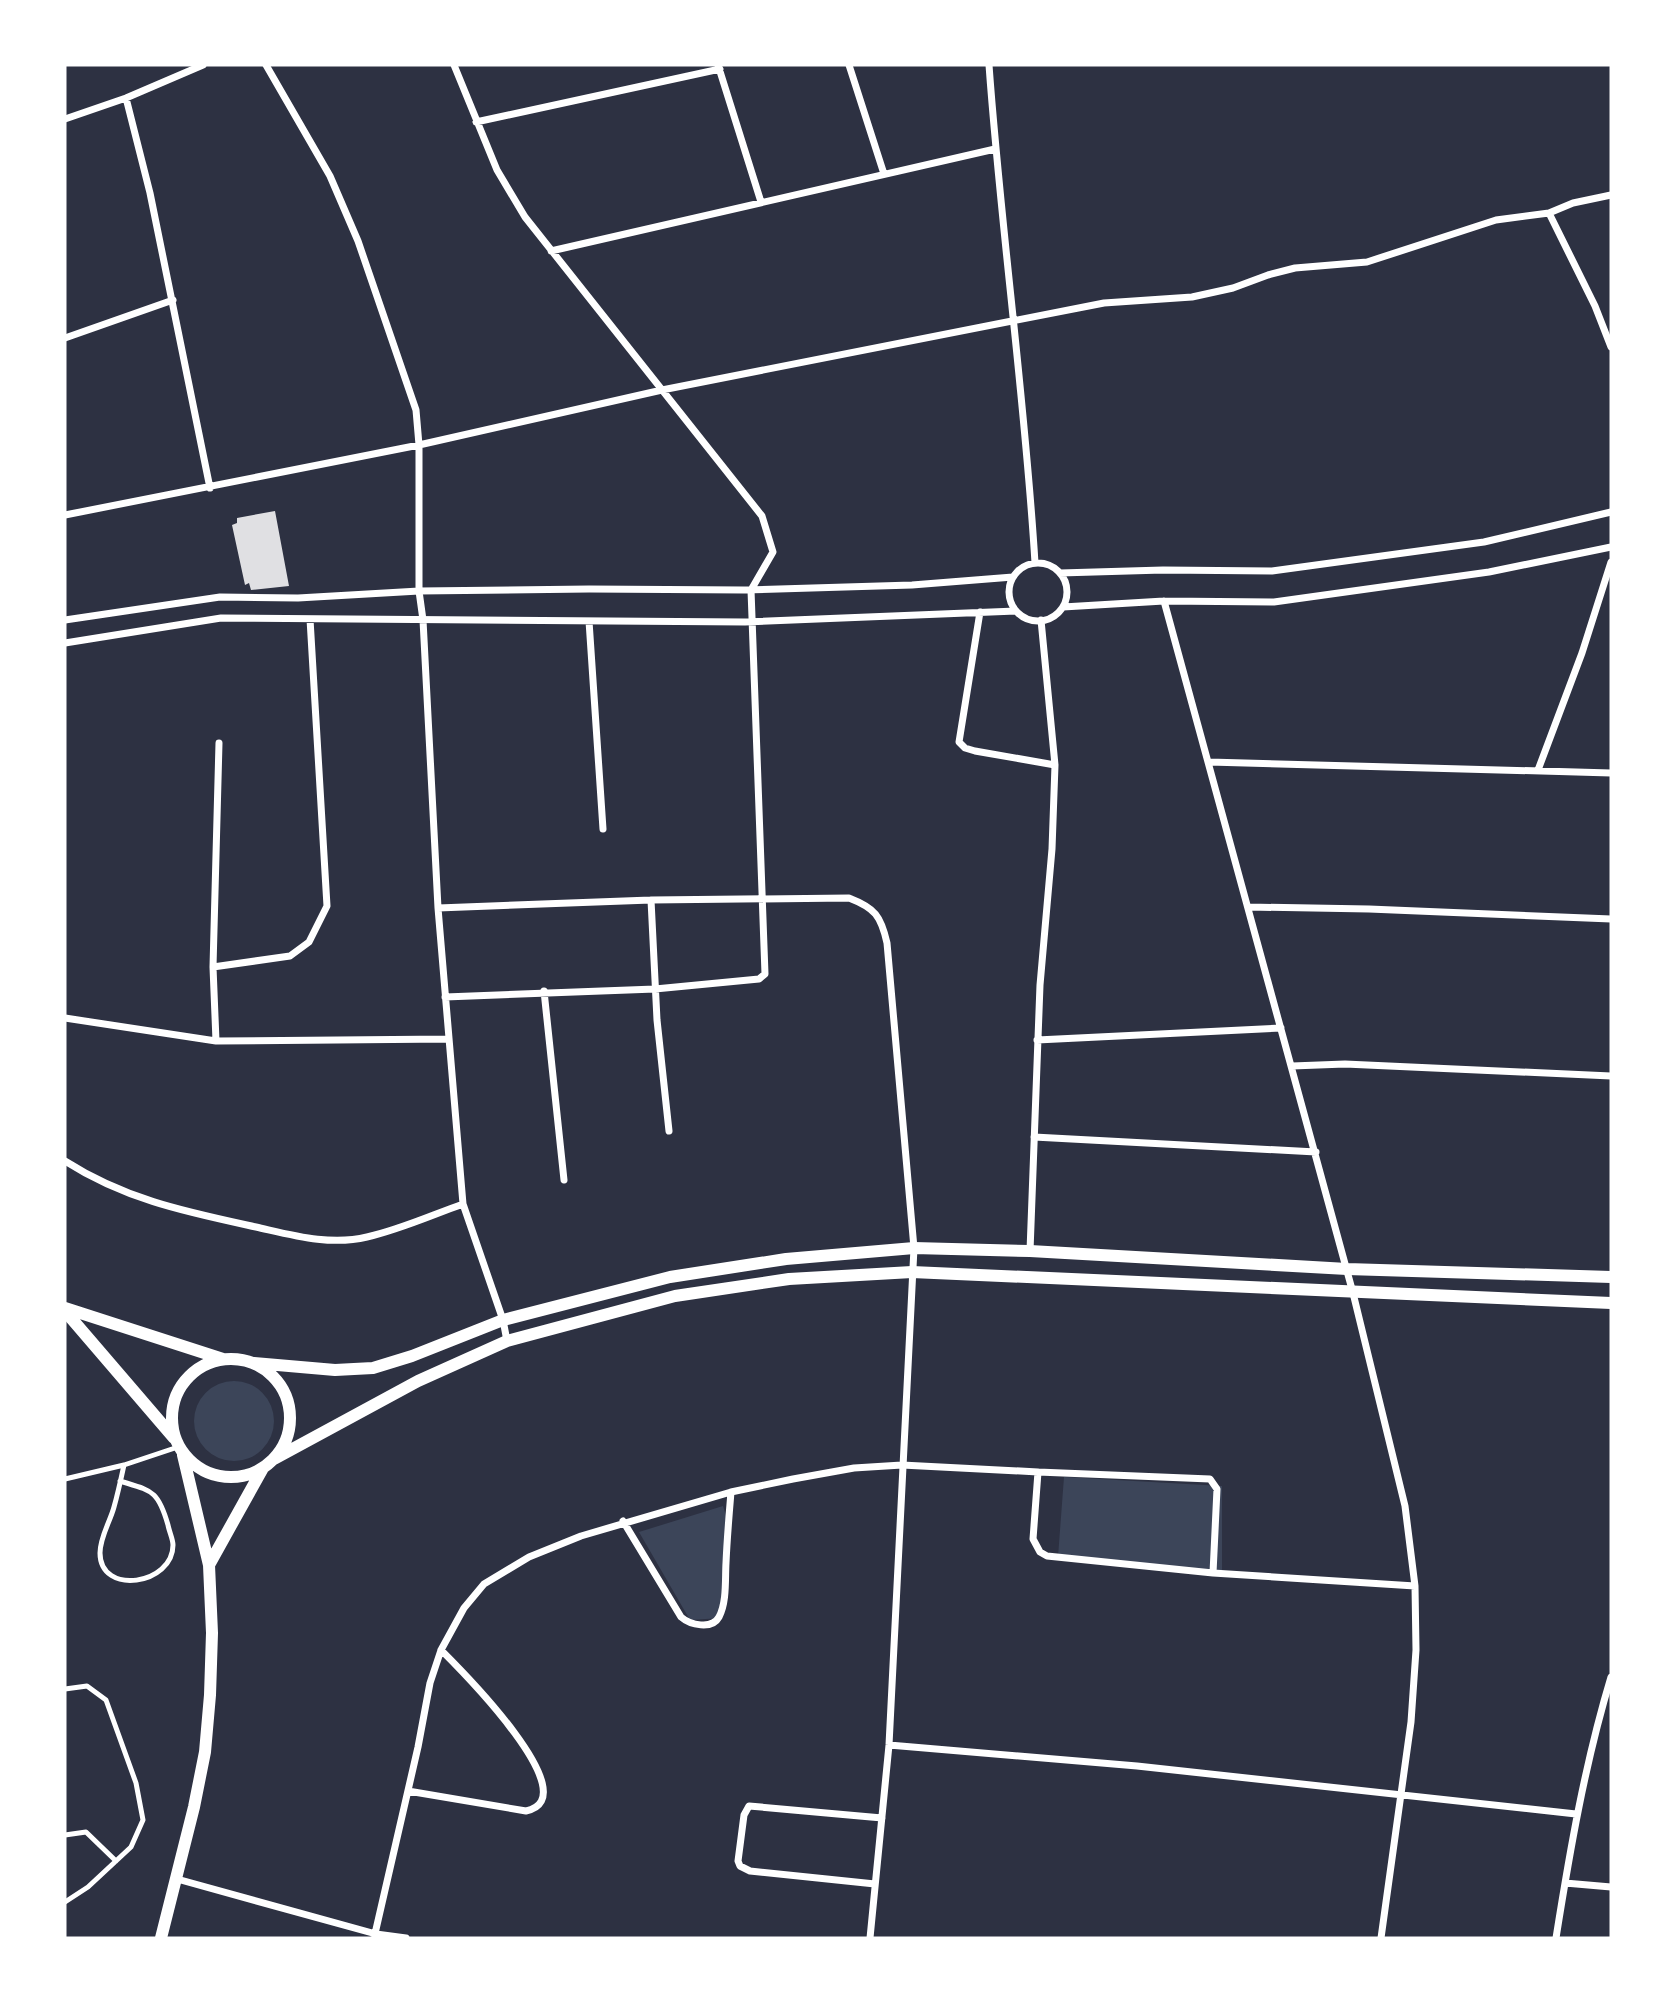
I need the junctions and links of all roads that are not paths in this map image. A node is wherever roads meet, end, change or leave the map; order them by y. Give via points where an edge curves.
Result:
1 (203, 65) edge
2 (266, 65) edge
3 (454, 65) edge
4 (849, 65) edge
5 (989, 65) edge
6 (719, 67) edge
7 (126, 98) junction
8 (65, 119) edge
9 (477, 122) junction
10 (995, 149) junction
11 (884, 174) junction
12 (1611, 195) edge
13 (761, 202) junction
14 (1549, 212) junction
15 (551, 251) junction
16 (173, 300) junction
17 (1012, 321) junction
18 (65, 338) edge
19 (1611, 347) edge
20 (662, 390) junction
21 (419, 445) junction
22 (210, 488) junction
23 (1611, 512) edge
24 (65, 515) edge
25 (1611, 547) edge
26 (1611, 562) edge
27 (1035, 563) junction
28 (1060, 573) junction
29 (1013, 577) junction
30 (751, 590) junction
31 (419, 591) junction
32 (1164, 601) junction
33 (1063, 607) junction
34 (1016, 611) junction
35 (980, 612) junction
36 (310, 619) junction
37 (65, 620) edge
38 (423, 620) junction
39 (1041, 620) junction
40 (589, 621) junction
41 (752, 622) junction
42 (65, 643) edge
43 (219, 743) dead end
44 (1209, 762) junction
45 (1055, 765) junction
46 (1538, 770) junction
47 (1611, 773) edge
48 (603, 829) dead end
49 (762, 899) junction
50 (651, 900) junction
51 (1249, 907) junction
52 (438, 908) junction
53 (1611, 919) edge
54 (213, 967) junction
55 (655, 989) junction
56 (544, 992) junction
57 (445, 997) junction
58 (65, 1018) edge
59 (1281, 1028) junction
60 (448, 1039) junction
61 (1037, 1040) junction
62 (216, 1041) junction
63 (1292, 1066) junction
64 (1611, 1076) edge
65 (669, 1131) dead end
66 (1034, 1137) junction
67 (1316, 1152) junction
68 (65, 1161) edge
69 (564, 1180) dead end
70 (463, 1204) junction
71 (914, 1248) junction
72 (1030, 1251) junction
73 (1347, 1269) junction
74 (912, 1272) junction
75 (1611, 1277) edge
76 (1353, 1293) junction
77 (1611, 1303) edge
78 (65, 1309) edge
79 (503, 1321) junction
80 (507, 1341) junction
81 (223, 1359) junction
82 (254, 1363) junction
83 (179, 1447) junction
84 (274, 1459) junction
85 (124, 1465) junction
86 (902, 1465) junction
87 (263, 1468) junction
88 (1038, 1472) junction
89 (65, 1479) edge
90 (120, 1481) junction
91 (731, 1492) junction
92 (624, 1521) junction
93 (209, 1565) junction
94 (1213, 1573) junction
95 (1415, 1586) junction
96 (441, 1650) junction
97 (1611, 1677) edge
98 (65, 1689) edge
99 (889, 1745) junction
100 (408, 1790) junction
101 (1402, 1794) junction
102 (1576, 1814) junction
103 (882, 1818) junction
104 (65, 1835) edge
105 (116, 1861) junction
106 (177, 1879) junction
107 (1565, 1883) junction
108 (875, 1884) junction
109 (1611, 1888) edge
110 (65, 1902) edge
111 (375, 1936) edge
112 (161, 1938) edge
113 (406, 1938) edge
114 (870, 1938) edge
115 (1381, 1938) edge
116 (1556, 1938) edge

1 - 7 street
2 - 21 street via 330,176 358,241 407,379
3 - 9 street
4 - 11 street
5 - 10 street
6 - 9 street
6 - 13 street
7 - 8 street
7 - 16 street
9 - 15 street via 497,170
10 - 11 street
10 - 17 street
11 - 13 street
12 - 14 street
13 - 15 street
14 - 17 street via 1496,220 1367,262 1295,268 1192,298 1104,303
14 - 19 street
15 - 20 street
16 - 18 street
16 - 22 street
17 - 20 street
17 - 27 street via 1030,471
20 - 21 street
20 - 30 street via 762,516 773,552
21 - 22 street
21 - 31 street
22 - 24 street
23 - 28 street via 1484,542 1272,571
25 - 32 street via 1489,572 1274,602
26 - 46 street
27 - 28 street
27 - 29 street
28 - 33 street via 1067,589
29 - 30 street
29 - 34 street via 1009,594
30 - 31 street
30 - 41 street
31 - 37 street via 220,597
31 - 38 street
32 - 33 street
32 - 44 street
33 - 39 street
34 - 35 street
34 - 39 street
35 - 41 street
35 - 45 street via 959,742 975,751
36 - 38 street
36 - 42 street via 221,618
36 - 54 street via 327,906 309,942 289,956
38 - 40 street
38 - 52 street
39 - 45 street
40 - 41 street
40 - 48 street
41 - 49 street
43 - 54 street
44 - 46 street
44 - 51 street
45 - 61 street
46 - 47 street
49 - 50 street
49 - 55 street via 763,977
49 - 71 street via 849,898 876,912 883,926
50 - 52 street
50 - 55 street
51 - 53 street
51 - 59 street
52 - 57 street
54 - 62 street
55 - 56 street
55 - 65 street
56 - 57 street
56 - 69 street
57 - 60 street
58 - 62 street
59 - 61 street
59 - 63 street
60 - 62 street
60 - 70 street
61 - 66 street
63 - 64 street via 1345,1064
63 - 67 street
66 - 67 street
66 - 72 street
67 - 73 street
68 - 70 street via 137,1198 186,1213 315,1238 366,1238
70 - 79 street
71 - 72 street
71 - 74 street
71 - 79 street via 786,1259 670,1277
72 - 73 street
73 - 75 street
73 - 76 street
74 - 76 street
74 - 80 street via 789,1279 675,1296
74 - 86 street
76 - 77 street
76 - 95 street via 1405,1506
78 - 81 street
78 - 83 street
79 - 80 street
79 - 82 street via 373,1368 335,1370
80 - 84 street via 418,1381
81 - 82 street
81 - 83 street via 203,1365 186,1378 175,1397 171,1418
82 - 84 street via 280,1384 287,1398 289,1430
83 - 85 lane
83 - 87 street via 194,1465 220,1477 250,1475
83 - 93 street
84 - 87 street
85 - 89 lane
85 - 90 lane
86 - 88 street
86 - 91 street via 854,1468
86 - 99 street
87 - 93 street
88 - 94 street via 1033,1539 1040,1552
88 - 94 street via 1210,1479 1217,1489
90 - 90 lane via 100,1555 106,1570 120,1580 148,1580 167,1565 174,1546 163,1509 152,1491
91 - 92 street
91 - 92 street via 724,1593 714,1623 687,1622 681,1616
92 - 96 street via 529,1557 484,1584 464,1608
93 - 106 street via 212,1633 205,1752
94 - 95 street
95 - 101 street via 1416,1650
96 - 100 street
96 - 100 street via 500,1712 533,1760 543,1794 535,1809 514,1811
97 - 102 street
98 - 105 lane via 87,1686 106,1700 136,1783 143,1820 131,1847
99 - 101 street
99 - 103 street
100 - 111 street
101 - 102 street
101 - 115 street
102 - 107 street
103 - 108 street
103 - 108 street via 749,1806 738,1861 750,1871
104 - 105 lane via 86,1832
105 - 110 lane
106 - 111 street
106 - 112 street
107 - 109 street
107 - 116 street
108 - 114 street
111 - 113 street

